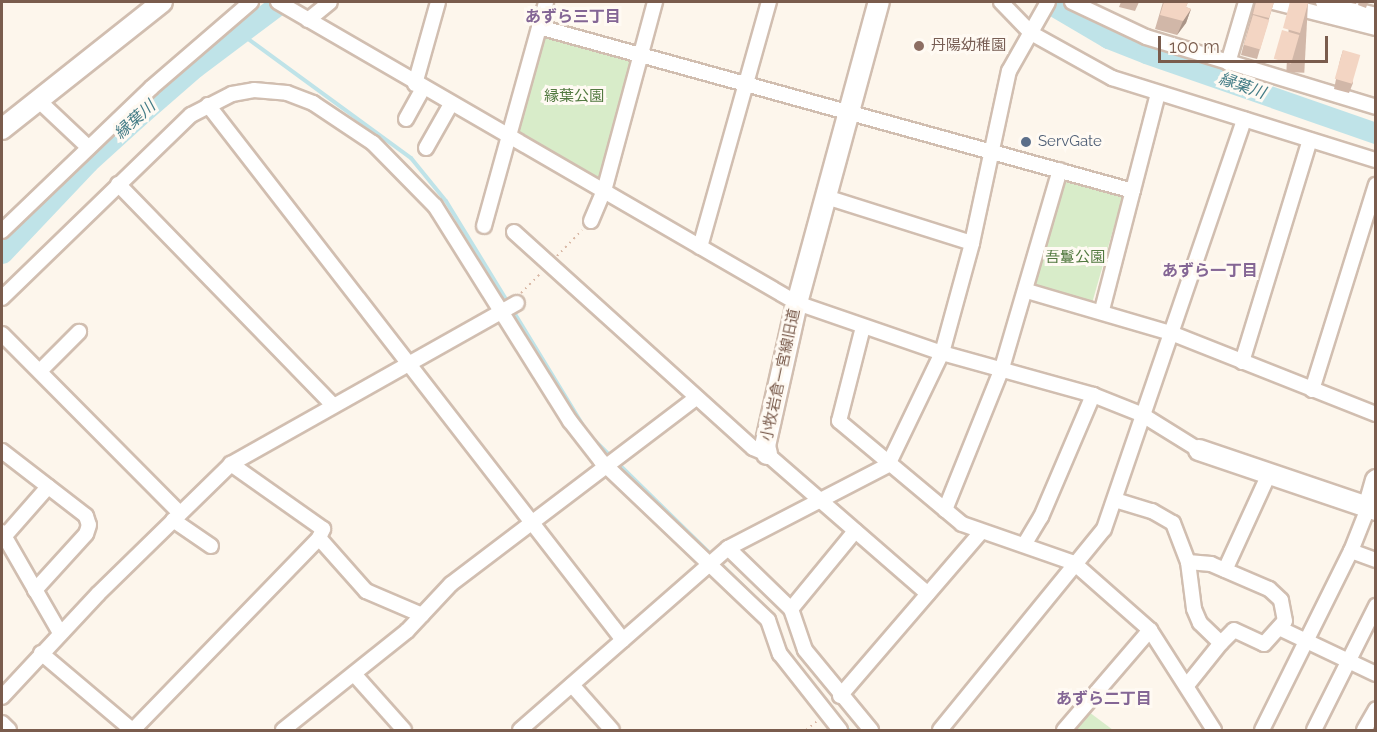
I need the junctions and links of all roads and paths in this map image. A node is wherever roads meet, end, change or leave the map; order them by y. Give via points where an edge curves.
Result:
1 (162, 2) edge
2 (251, 2) edge
3 (278, 2) edge
4 (330, 2) edge
5 (438, 2) edge
6 (546, 2) edge
7 (655, 2) edge
8 (769, 2) edge
9 (879, 2) edge
10 (1001, 2) edge
11 (1048, 2) edge
12 (1072, 2) edge
13 (1246, 2) edge
14 (1273, 2) edge
15 (1323, 5) edge
16 (1376, 15) edge
17 (301, 17) junction
18 (539, 27) junction
19 (1376, 28) edge
20 (1031, 33) junction
21 (640, 56) junction
22 (1228, 63) junction
23 (747, 82) junction
24 (419, 86) junction
25 (1158, 94) junction
26 (38, 100) junction
27 (451, 104) junction
28 (208, 105) junction
29 (1376, 108) edge
30 (849, 111) junction
31 (406, 119) dead end
32 (1244, 120) junction
33 (2, 129) edge
34 (509, 136) junction
35 (1311, 140) junction
36 (88, 147) junction
37 (426, 148) dead end
38 (994, 150) junction
39 (1376, 160) edge
40 (1060, 170) junction
41 (118, 184) junction
42 (1376, 184) edge
43 (604, 191) junction
44 (1133, 191) junction
45 (826, 198) junction
46 (591, 221) dead end
47 (484, 226) dead end
48 (2, 231) edge
49 (514, 232) dead end
50 (972, 243) junction
51 (699, 247) junction
52 (1027, 291) junction
53 (2, 298) edge
54 (797, 303) junction
55 (510, 308) junction
56 (1102, 310) junction
57 (863, 327) junction
58 (79, 332) dead end
59 (1171, 333) junction
60 (2, 334) edge
61 (942, 353) junction
62 (1242, 362) junction
63 (408, 363) junction
64 (1002, 368) junction
65 (41, 370) junction
66 (1312, 390) junction
67 (1093, 395) junction
68 (696, 398) junction
69 (333, 405) junction
70 (1142, 414) junction
71 (1376, 414) edge
72 (1199, 450) joint
73 (2, 451) edge
74 (767, 454) junction
75 (613, 463) junction
76 (231, 464) junction
77 (888, 465) junction
78 (1269, 474) junction
79 (1376, 480) edge
80 (48, 487) junction
81 (819, 500) junction
82 (1115, 500) junction
83 (1372, 509) edge
84 (945, 510) junction
85 (176, 517) junction
86 (532, 524) junction
87 (855, 531) junction
88 (981, 532) junction
89 (3, 535) edge
90 (319, 538) junction
91 (1024, 545) junction
92 (211, 546) dead end
93 (1351, 551) junction
94 (718, 557) junction
95 (1376, 560) edge
96 (1188, 562) junction
97 (1074, 563) junction
98 (1225, 570) junction
99 (35, 590) junction
100 (928, 594) junction
101 (1376, 606) edge
102 (791, 609) junction
103 (422, 615) junction
104 (1279, 628) junction
105 (1150, 630) junction
106 (60, 633) junction
107 (623, 640) junction
108 (1307, 642) junction
109 (1221, 643) junction
110 (40, 653) junction
111 (1350, 662) junction
112 (354, 674) junction
113 (1376, 674) edge
114 (1188, 684) junction
115 (572, 685) junction
116 (840, 696) junction
117 (2, 697) edge
118 (1376, 710) edge
119 (824, 715) junction
120 (2, 723) edge
121 (1207, 727) edge
122 (9, 730) edge
123 (133, 730) edge
124 (283, 730) edge
125 (404, 730) edge
126 (520, 730) edge
127 (612, 730) edge
128 (806, 730) edge
129 (840, 730) edge
130 (871, 730) edge
131 (940, 730) edge
132 (1064, 730) edge
133 (1264, 730) edge
134 (1314, 730) edge
135 (1364, 730) edge

1 - 26 street
2 - 36 street via 218,27
3 - 17 street
4 - 17 street
5 - 24 street
6 - 18 street
7 - 21 street
8 - 23 street
9 - 30 street, 小牧岩倉一宮線旧道
10 - 20 street
11 - 20 street
12 - 22 street via 1146,37
13 - 22 street
14 - 15 street
15 - 16 street
15 - 19 street
17 - 24 street
18 - 21 street
18 - 34 street
20 - 25 street via 1093,70
20 - 38 street via 1009,71
21 - 23 street
21 - 43 street
22 - 29 street
23 - 30 street
23 - 51 street
24 - 27 street
24 - 31 street
25 - 32 street
25 - 44 street
26 - 33 street
26 - 36 street
27 - 34 street
27 - 37 street
28 - 41 street via 191,115
28 - 55 street via 231,94 254,90 287,93 338,116 397,163 435,206
28 - 63 street
30 - 38 street
30 - 45 street, 小牧岩倉一宮線旧道
32 - 35 street
32 - 59 street
34 - 43 street
34 - 47 street
35 - 39 street
35 - 62 street
36 - 48 street
38 - 40 street
38 - 50 street
40 - 44 street
40 - 52 street
41 - 53 street
41 - 69 street
42 - 66 street
43 - 46 street
43 - 51 street
44 - 56 street
45 - 50 street
45 - 54 street, 小牧岩倉一宮線旧道
49 - 68 street
50 - 61 street
51 - 54 street
52 - 56 street
52 - 64 street
54 - 57 street
54 - 74 street, 小牧岩倉一宮線旧道 via 765,446
55 - 63 street
55 - 75 street via 570,421
56 - 59 street
57 - 61 street
57 - 77 street via 839,421
58 - 65 street
59 - 62 street
59 - 70 street
60 - 65 street
61 - 64 street
61 - 77 street
62 - 66 street
63 - 69 street
63 - 86 street
64 - 67 street
64 - 84 street
65 - 85 street
66 - 71 street
67 - 70 street
67 - 91 street via 1041,517
68 - 74 street via 753,448
68 - 75 street
69 - 76 street
70 - 72 street
70 - 82 street
72 - 78 street
73 - 80 street
74 - 81 street, 小牧岩倉一宮線旧道
75 - 86 street
75 - 94 street
76 - 85 street
76 - 90 street via 323,529
77 - 81 street
77 - 84 street
78 - 83 street
78 - 98 street
79 - 83 street
80 - 89 street
80 - 99 street via 86,516 89,525 86,534
81 - 87 street, 小牧岩倉一宮線旧道
81 - 94 street
82 - 96 street via 1173,523
82 - 97 street via 1104,529
83 - 93 street
84 - 88 street
85 - 92 street
85 - 106 street
86 - 103 street via 451,584
86 - 107 street
87 - 100 street, 小牧岩倉一宮線旧道
87 - 102 street
88 - 91 street
88 - 100 street
89 - 99 street
90 - 103 street via 366,591
90 - 123 street
91 - 97 street
93 - 95 street
93 - 108 street
94 - 102 street
94 - 107 street
94 - 119 street via 768,620 780,654
96 - 98 street
96 - 109 street via 1194,609 1200,623
97 - 105 street
97 - 131 street
98 - 104 street via 1254,581 1281,600 1285,621
99 - 106 street
100 - 116 street
101 - 111 street
102 - 116 street via 805,650
103 - 112 street
104 - 108 street
104 - 109 street via 1264,644 1234,630
105 - 114 street
105 - 132 street
106 - 110 street
107 - 115 street
108 - 111 street
108 - 133 street
109 - 114 street
110 - 117 street
110 - 123 street
111 - 113 street
111 - 134 street
112 - 124 street
112 - 125 street
114 - 121 street
115 - 126 street
115 - 127 street
116 - 130 street
118 - 135 street
119 - 128 path
119 - 129 street
120 - 122 street

